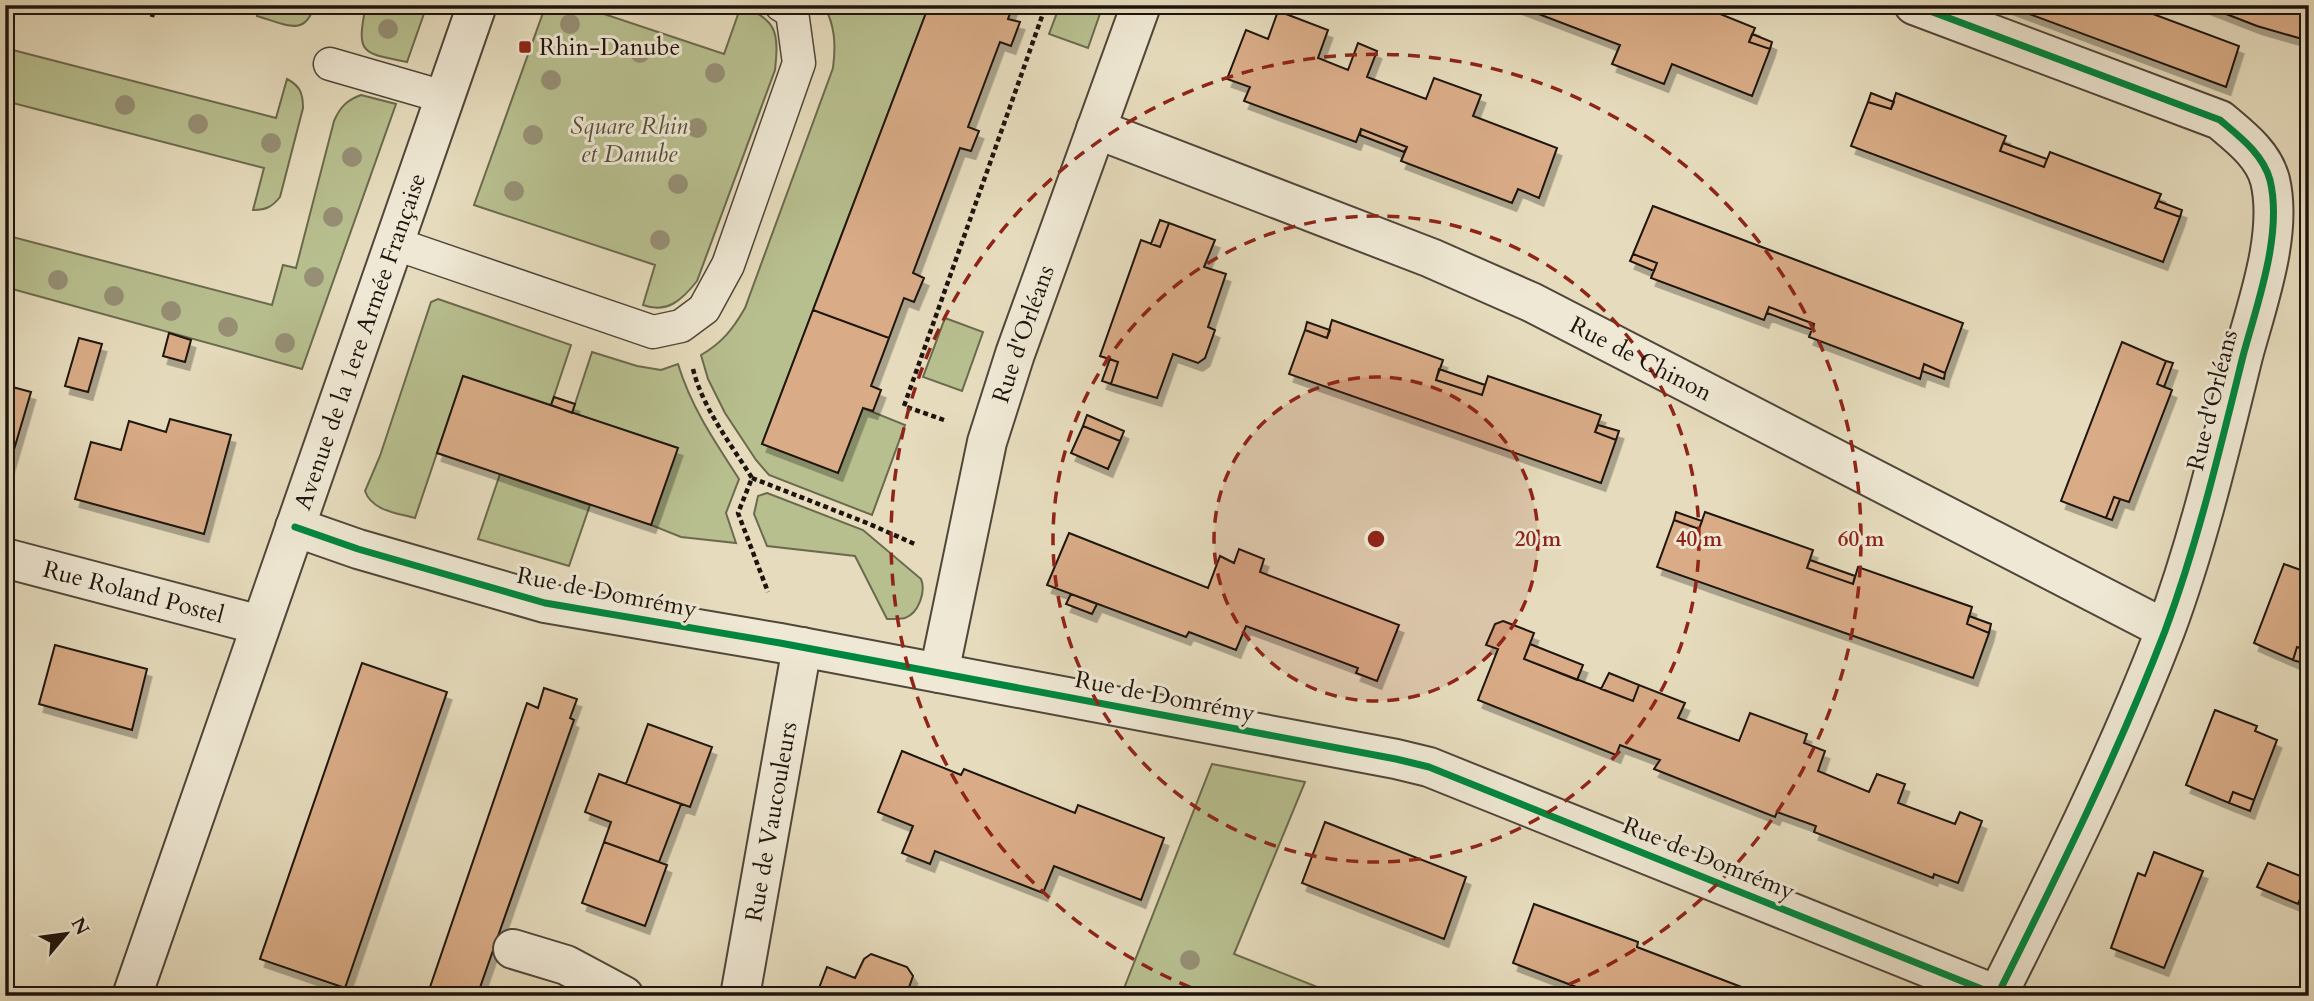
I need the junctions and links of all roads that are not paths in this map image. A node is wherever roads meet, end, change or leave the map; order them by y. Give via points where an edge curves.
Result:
1 (477, 5) edge
2 (781, 5) edge
3 (1141, 5) edge
4 (1914, 5) edge
5 (330, 64) dead end
6 (444, 97) junction
7 (1096, 130) junction
8 (393, 243) junction
9 (295, 527) junction
10 (5, 558) edge
11 (261, 625) junction
12 (2165, 629) junction
13 (802, 647) junction
14 (939, 673) junction
15 (513, 948) dead end
16 (1998, 995) edge
17 (132, 996) edge
18 (624, 996) edge
19 (740, 996) edge

1 - 6 street, Avenue de la 1ere Armée Française
2 - 8 lane via 792,12 799,63 728,265 704,309 681,327 653,332
3 - 7 street, Rue d'Orléans
4 - 12 street, Rue d'Orléans via 2220,120 2255,151 2269,178 2274,208 2269,257 2201,522
5 - 6 lane
6 - 8 street, Avenue de la 1ere Armée Française
7 - 12 street, Rue de Chinon via 1431,258 1531,302
7 - 14 street, Rue d'Orléans via 987,442
8 - 9 street, Avenue de la 1ere Armée Française
9 - 11 street, Avenue de la 1ere Armée Française
9 - 13 street, Rue de Domrémy via 545,603
10 - 11 street, Rue Roland Postel
11 - 17 street, Avenue de la 1ere Armée Française
12 - 16 street, Rue d'Orléans via 2087,815
13 - 14 street, Rue de Domrémy
13 - 19 street, Rue de Vaucouleurs
14 - 16 street, Rue de Domrémy via 1429,767
15 - 18 street via 566,965

